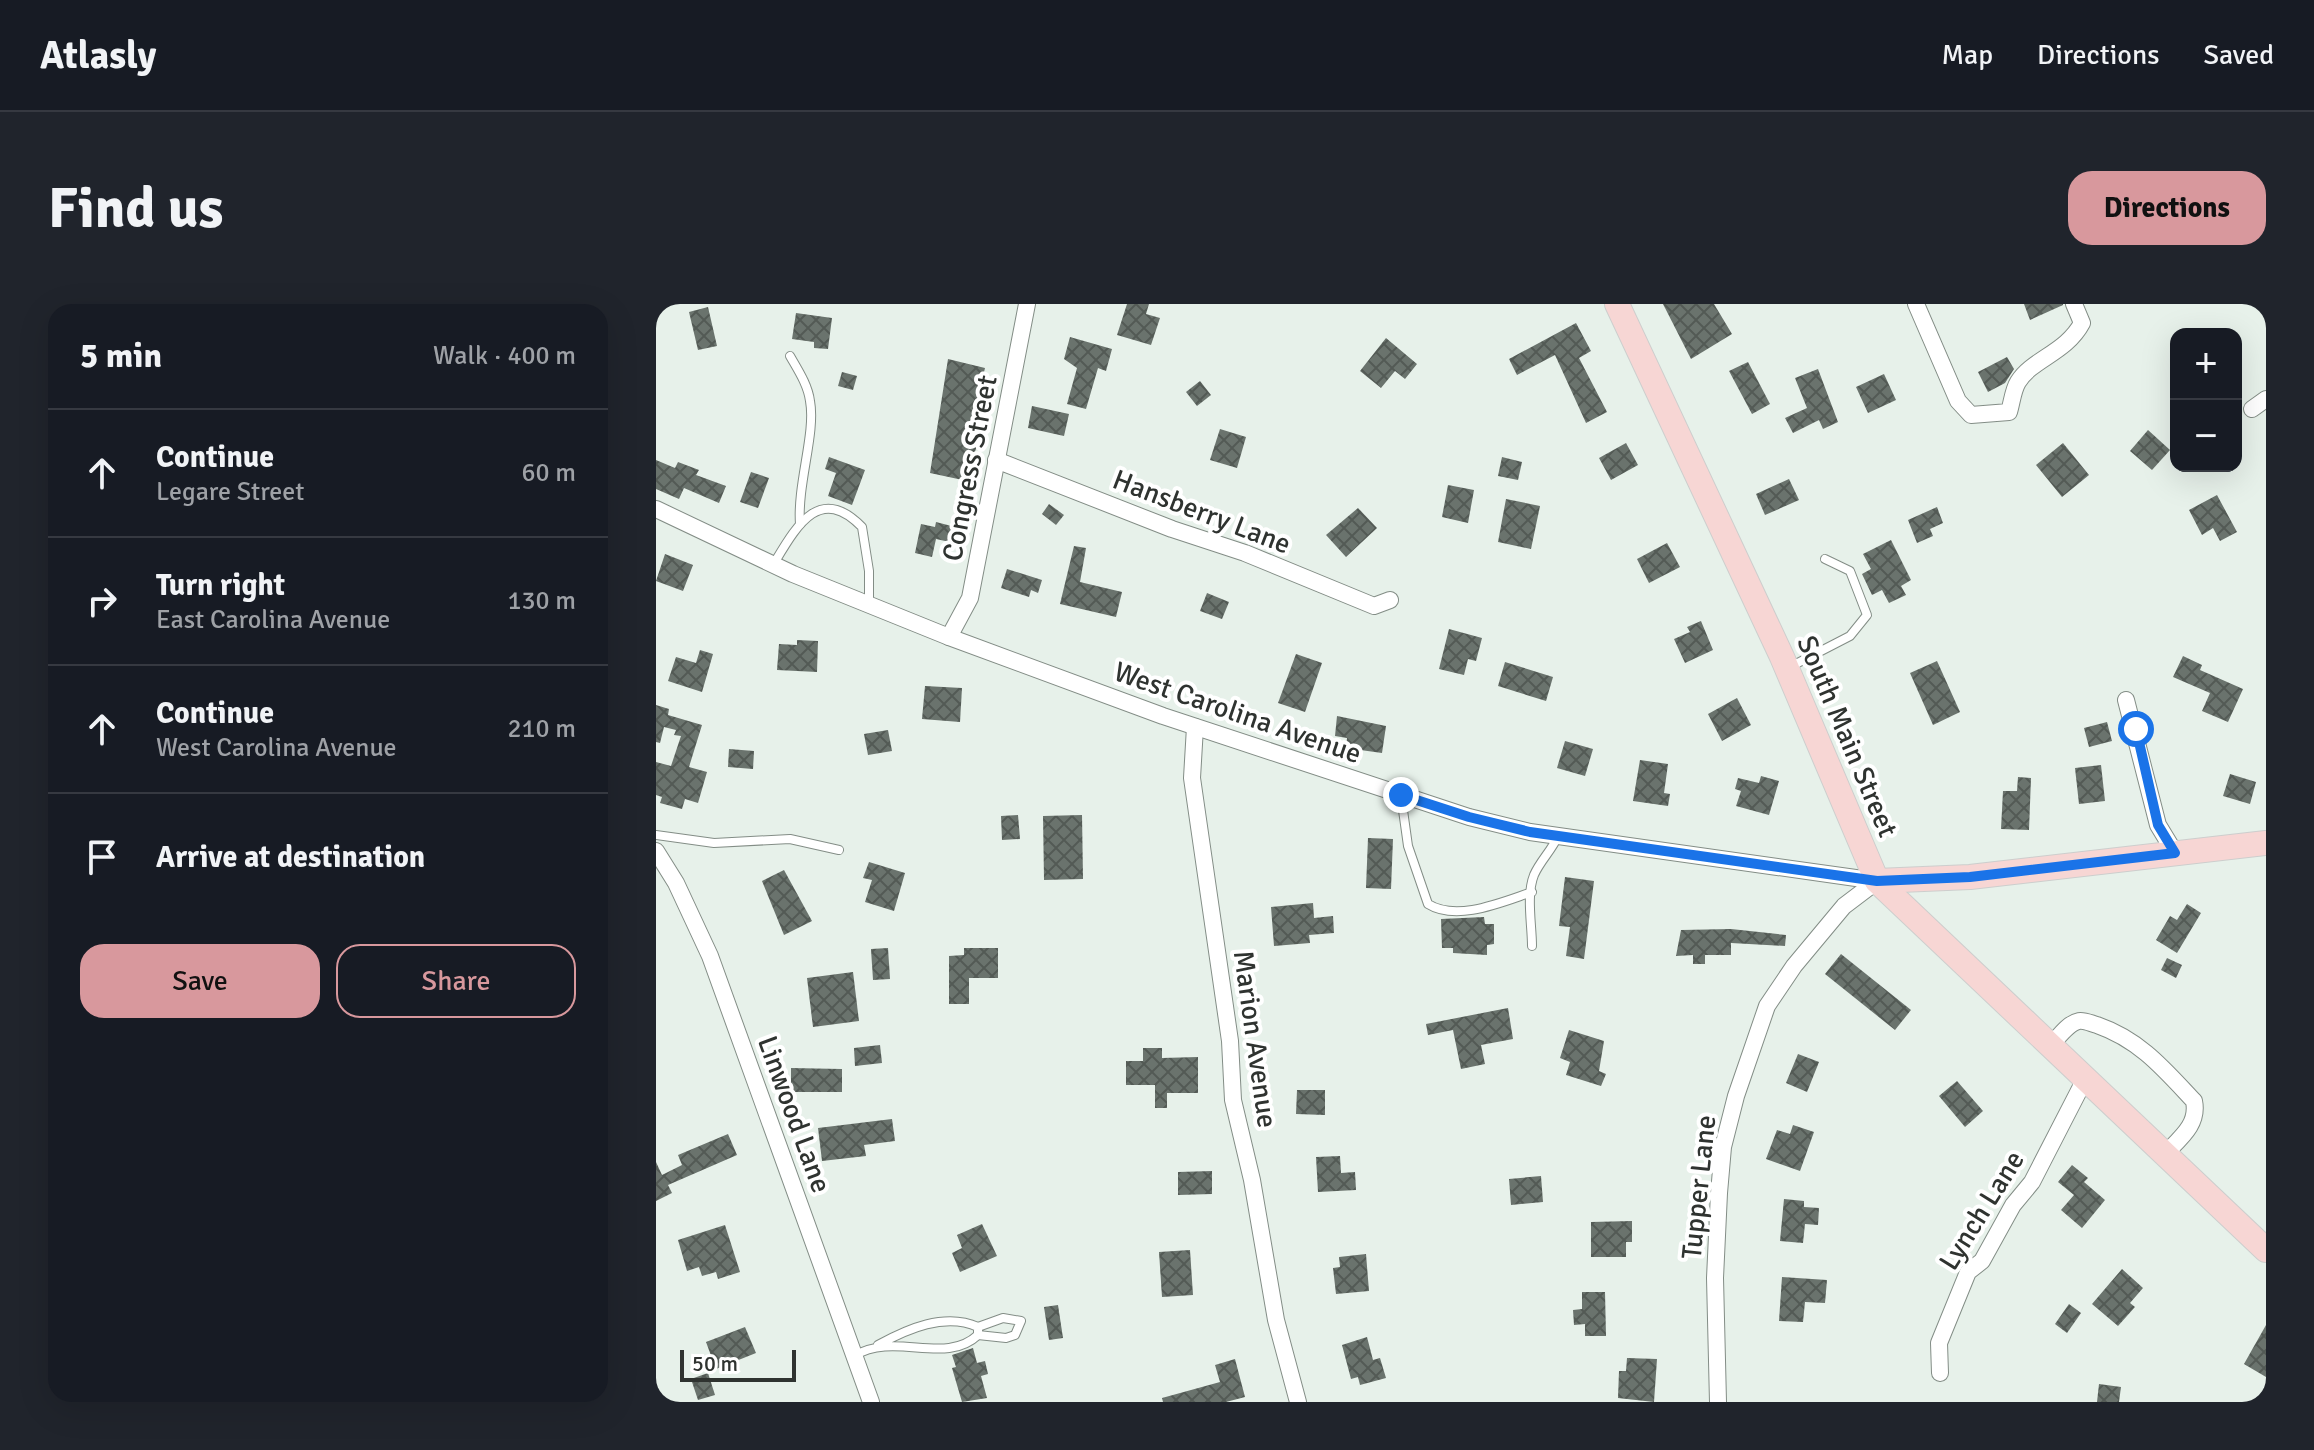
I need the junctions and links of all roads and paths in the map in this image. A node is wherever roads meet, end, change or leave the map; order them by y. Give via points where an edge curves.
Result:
1 (1027, 304) edge
2 (1617, 304) edge
3 (1916, 304) edge
4 (2074, 304) edge
5 (790, 356) dead end
6 (996, 460) junction
7 (656, 509) edge
8 (800, 525) junction
9 (1825, 559) dead end
10 (773, 565) junction
11 (1390, 600) dead end
12 (869, 605) junction
13 (949, 637) junction
14 (1787, 669) junction
15 (2126, 700) dead end
16 (1195, 727) junction
17 (1401, 795) junction
18 (656, 835) edge
19 (1558, 836) junction
20 (2266, 843) edge
21 (839, 850) dead end
22 (656, 851) edge
23 (2175, 853) junction
24 (1877, 881) junction
25 (1532, 892) junction
26 (1532, 946) dead end
27 (2051, 1045) junction
28 (2085, 1079) junction
29 (2164, 1155) junction
30 (2266, 1250) edge
31 (878, 1345) junction
32 (853, 1357) junction
33 (1940, 1373) dead end
34 (871, 1402) edge
35 (1298, 1402) edge
36 (1718, 1402) edge

1 - 6 street, Congress Street
2 - 14 main road, South Main Street
3 - 4 street via 1963,408 1971,415 2009,412 2023,375 2077,332 2082,323
5 - 8 lane via 807,388 811,411 798,492
6 - 11 street, Hansberry Lane via 1374,606
6 - 13 street, Congress Street via 970,598
7 - 10 street, West Carolina Avenue
8 - 10 lane
8 - 12 lane via 831,506 862,527
9 - 14 lane via 1850,571 1867,615 1850,636
10 - 12 street, West Carolina Avenue
12 - 13 street, West Carolina Avenue
13 - 16 street, West Carolina Avenue
14 - 24 main road, South Main Street
15 - 23 street via 2158,825
16 - 17 street, West Carolina Avenue
16 - 35 street, Marion Avenue via 1192,778 1230,1041 1233,1100 1276,1320
17 - 19 street, West Carolina Avenue via 1469,817
17 - 25 lane via 1408,846 1428,904 1449,911
18 - 21 lane via 714,843 790,839
19 - 24 street, West Carolina Avenue
19 - 25 lane via 1534,875
20 - 23 main road
22 - 32 street, Linwood Lane via 710,956
23 - 24 main road via 1970,877
24 - 27 main road, South Main Street
24 - 36 street, Tupper Lane via 1844,906 1767,1006 1736,1096 1723,1147 1719,1193
25 - 26 lane
27 - 28 main road, South Main Street
27 - 29 street via 2078,1021 2116,1032 2146,1050 2194,1101 2196,1112
28 - 29 main road, South Main Street
28 - 33 street, Lynch Lane via 2032,1182 1982,1261 1968,1272 1939,1343
29 - 30 main road, South Main Street
31 - 31 lane via 947,1349 971,1341 978,1331 943,1322 906,1329
31 - 32 lane
32 - 34 street, Linwood Lane

